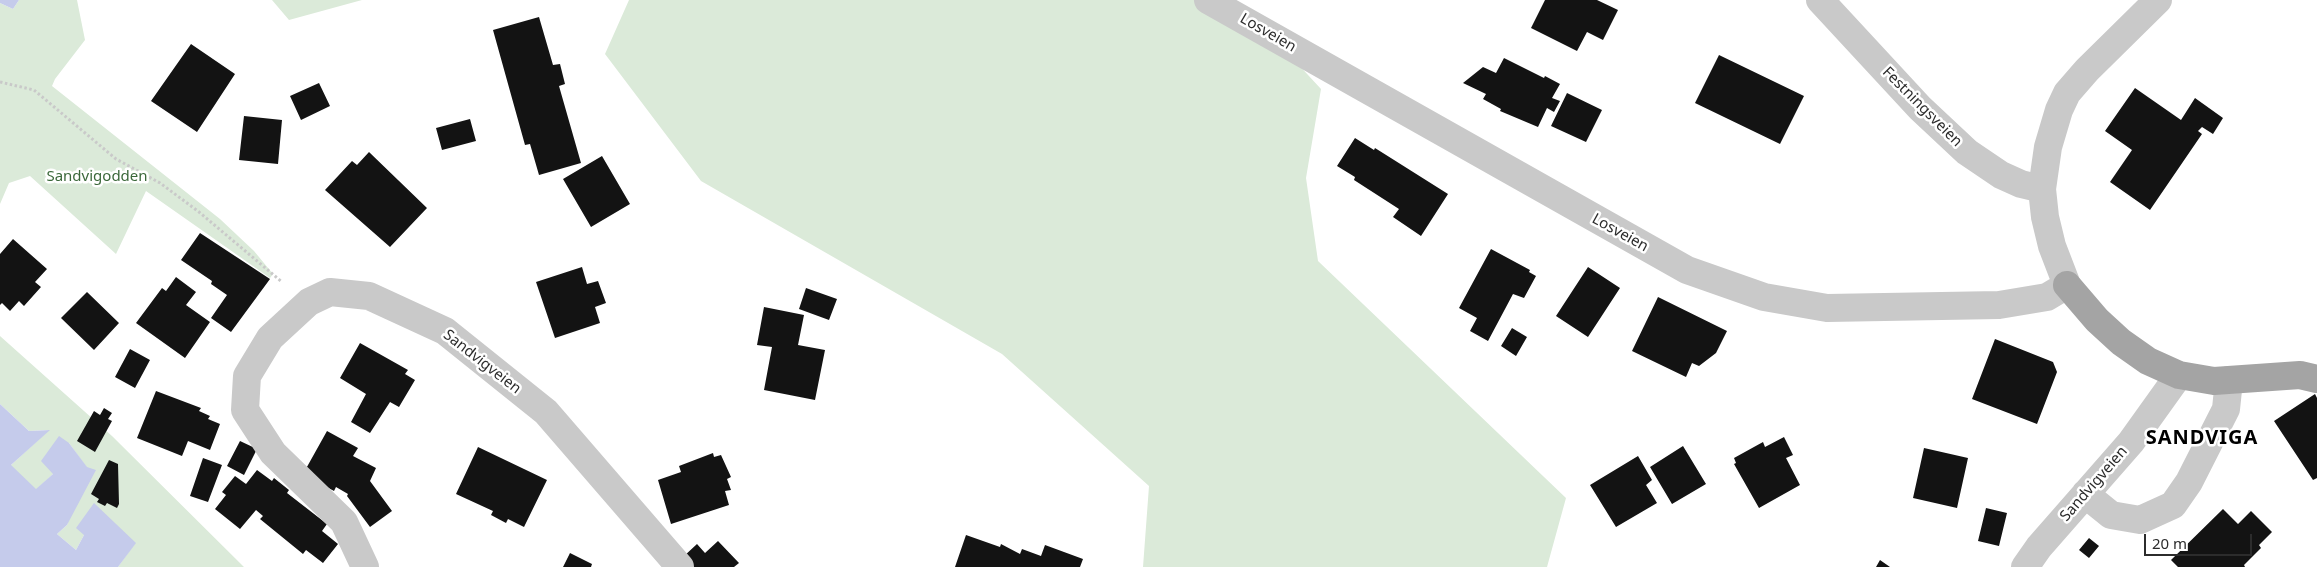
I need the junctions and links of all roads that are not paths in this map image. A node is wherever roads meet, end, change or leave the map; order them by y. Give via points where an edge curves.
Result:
1 (1820, 0) edge
2 (2158, 0) edge
3 (1212, 1) edge
4 (2042, 189) junction
5 (2067, 285) junction
6 (2179, 375) junction
7 (2317, 379) edge
8 (2229, 380) junction
9 (2085, 494) junction
10 (365, 567) edge
11 (680, 567) edge
12 (2025, 567) edge

1 - 4 street, Festningsveien via 1920,108 1967,152 2001,175
2 - 4 street via 2111,44 2067,93 2048,147
3 - 5 street, Losveien via 1687,270 1764,297 1827,308 1999,305 2047,297
4 - 5 street via 2052,246
5 - 6 main road via 2121,342 2148,361
6 - 8 main road
6 - 9 street, Sandvigveien via 2131,442
7 - 8 main road via 2300,375
8 - 9 street via 2226,409 2189,482 2173,505 2140,520 2111,514
9 - 12 street, Sandvigveien
10 - 11 street, Sandvigveien via 344,522 273,452 245,410 247,376 270,338 309,302 330,292 369,296 445,331 546,412

